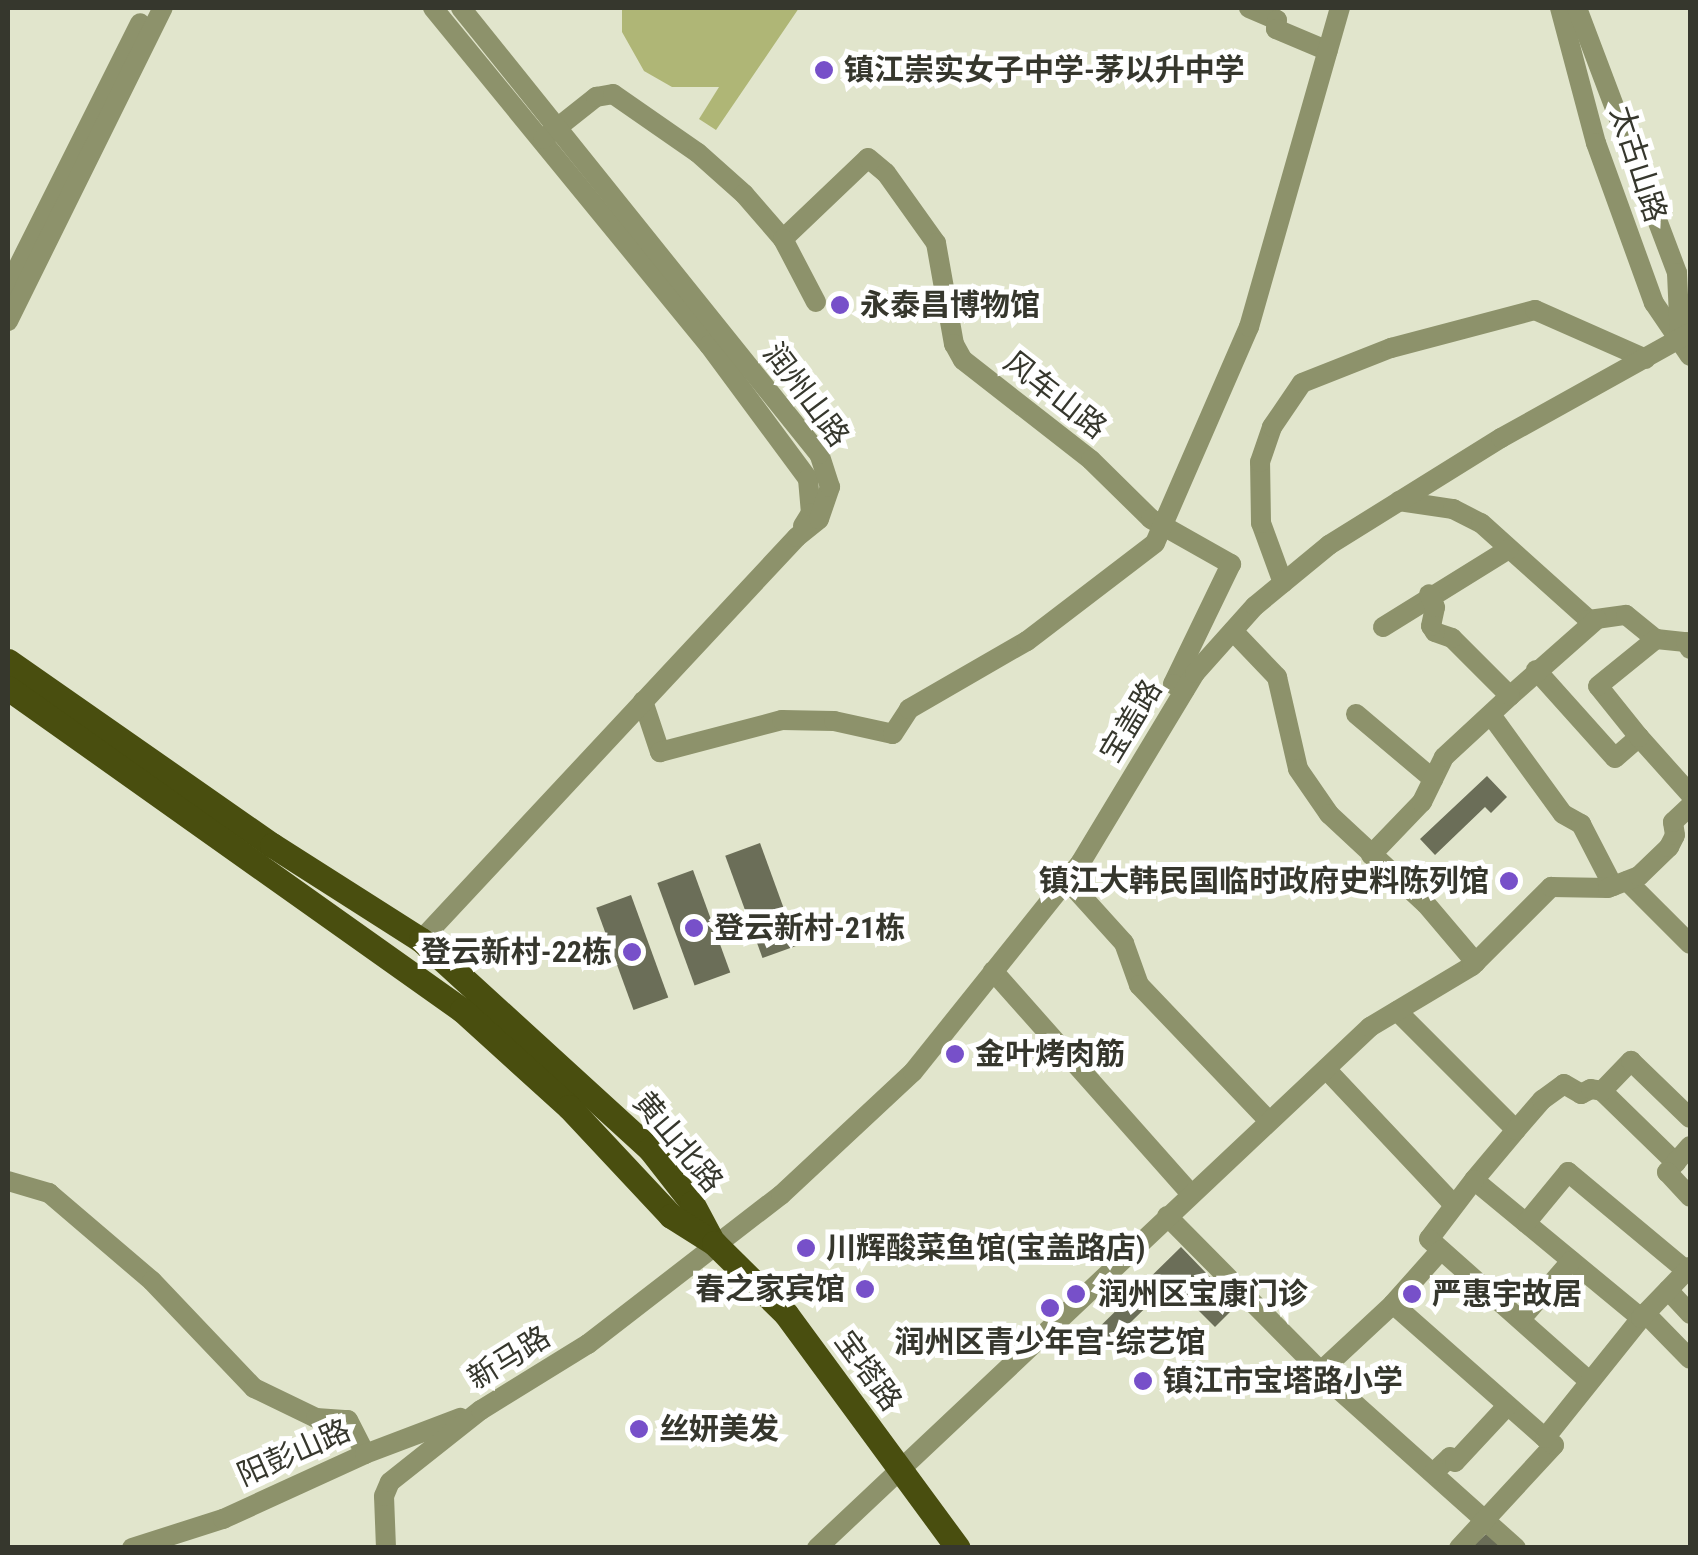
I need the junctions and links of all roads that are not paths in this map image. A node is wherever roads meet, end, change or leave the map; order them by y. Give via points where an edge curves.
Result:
1 (148, 8) edge
2 (162, 8) edge
3 (433, 8) edge
4 (461, 8) edge
5 (1249, 8) edge
6 (1340, 8) edge
7 (1560, 8) edge
8 (1577, 8) edge
9 (1328, 51) junction
10 (550, 134) junction
11 (783, 239) junction
12 (8, 287) edge
13 (816, 302) dead end
14 (8, 321) edge
15 (1687, 343) edge
16 (1646, 359) junction
17 (1399, 501) junction
18 (1162, 527) junction
19 (1510, 549) junction
20 (1282, 583) junction
21 (1429, 594) junction
22 (1600, 619) junction
23 (1383, 627) dead end
24 (1233, 630) junction
25 (1656, 640) junction
26 (1690, 650) edge
27 (8, 661) edge
28 (1536, 670) junction
29 (8, 688) edge
30 (1185, 690) junction
31 (1510, 696) junction
32 (643, 702) junction
33 (1356, 714) dead end
34 (1490, 715) junction
35 (1638, 738) junction
36 (1432, 779) junction
37 (1690, 794) edge
38 (1690, 806) edge
39 (1371, 855) junction
40 (1067, 880) junction
41 (1620, 884) junction
42 (422, 940) junction
43 (1690, 940) edge
44 (1476, 963) junction
45 (994, 972) junction
46 (1397, 1012) junction
47 (1326, 1068) junction
48 (1591, 1092) junction
49 (1690, 1118) edge
50 (1269, 1121) junction
51 (1516, 1130) junction
52 (1678, 1160) edge
53 (1474, 1180) junction
54 (8, 1181) edge
55 (1191, 1194) junction
56 (1690, 1197) edge
57 (1454, 1205) junction
58 (1167, 1216) junction
59 (1526, 1223) junction
60 (714, 1243) junction
61 (1441, 1250) junction
62 (1571, 1261) junction
63 (1689, 1269) edge
64 (1668, 1290) junction
65 (1393, 1304) junction
66 (1690, 1314) edge
67 (1643, 1315) junction
68 (1521, 1318) junction
69 (1690, 1359) edge
70 (1321, 1371) junction
71 (1590, 1381) junction
72 (1507, 1406) junction
73 (481, 1410) junction
74 (1545, 1438) junction
75 (365, 1454) junction
76 (900, 1470) junction
77 (1434, 1473) junction
78 (1487, 1520) junction
79 (132, 1548) edge
80 (386, 1548) edge
81 (817, 1548) edge
82 (958, 1548) edge
83 (1459, 1548) edge
84 (1516, 1548) edge

1 - 12 street
2 - 14 street
3 - 10 street, 润州山路
4 - 10 street, 润州山路
5 - 9 street via 1278,20 1276,29
6 - 9 street
7 - 15 street, 太古山路 via 1596,143 1647,285
8 - 15 street, 太古山路 via 1677,273
9 - 18 street via 1249,327
10 - 11 street via 596,97 613,94 698,153
10 - 32 street, 润州山路 via 808,479 811,513 796,537
11 - 13 street
11 - 18 street, 风车山路 via 868,158 886,172 936,243 954,344 963,360 1091,460
15 - 16 street, 宝盖路
16 - 17 street, 宝盖路
16 - 20 street via 1535,310 1391,348 1302,383 1272,426 1260,462 1261,523
17 - 19 street via 1453,509
17 - 20 street, 宝盖路
18 - 30 street, 风车山路 via 1231,564 1173,684
18 - 32 street via 1154,543 1027,641 908,710 893,734 782,720 660,752
19 - 21 street
19 - 22 street via 1589,620
20 - 24 street, 宝盖路
21 - 23 street
21 - 31 street via 1436,607 1431,626
22 - 25 street via 1626,615
22 - 28 street
24 - 30 street, 宝盖路
24 - 39 street via 1278,678 1298,770 1329,814
25 - 26 street via 1686,642
25 - 35 street via 1598,686
27 - 42 main road, 黄山北路 via 272,846
28 - 31 street
28 - 35 street via 1615,758
29 - 60 main road, 黄山北路 via 462,1010 569,1107 671,1216
30 - 40 street, 宝盖路
31 - 34 street
32 - 42 street
33 - 36 street
34 - 36 street via 1444,757
34 - 41 street via 1563,814 1581,824
35 - 37 street
36 - 39 street via 1404,826
38 - 41 street via 1673,822 1669,847
39 - 44 street via 1426,904
40 - 45 street, 宝盖路
40 - 50 street via 1124,943 1140,985
41 - 43 street
41 - 44 street via 1551,887
42 - 60 main road, 黄山北路 via 650,1150
44 - 46 street
45 - 55 street
45 - 60 street, 宝盖路 via 913,1072 781,1195
46 - 47 street
46 - 51 street
47 - 50 street
47 - 57 street
48 - 49 street via 1631,1061
48 - 51 street via 1564,1084
48 - 52 street
50 - 55 street
51 - 53 street
52 - 56 street
53 - 57 street
53 - 59 street
54 - 75 street via 48,1193 152,1281 254,1388 316,1418 348,1420
55 - 58 street
57 - 61 street via 1429,1239
58 - 70 street
58 - 76 street
59 - 62 street
59 - 63 street via 1568,1172
60 - 73 street, 新马路 via 588,1344
60 - 76 main road, 宝塔路 via 786,1314
61 - 65 street
61 - 68 street
62 - 67 street
62 - 68 street
63 - 64 street
64 - 66 street
64 - 67 street
65 - 70 street
65 - 72 street
67 - 69 street
67 - 71 street
68 - 71 street
70 - 77 street
71 - 74 street
72 - 74 street
72 - 77 street via 1455,1462 1450,1457
73 - 75 street, 阳彭山路
73 - 80 street, 新马路 via 390,1482 384,1496
74 - 78 street via 1554,1445
75 - 79 street, 阳彭山路 via 223,1518
76 - 81 street
76 - 82 main road, 宝塔路
77 - 78 street
78 - 83 street
78 - 84 street

